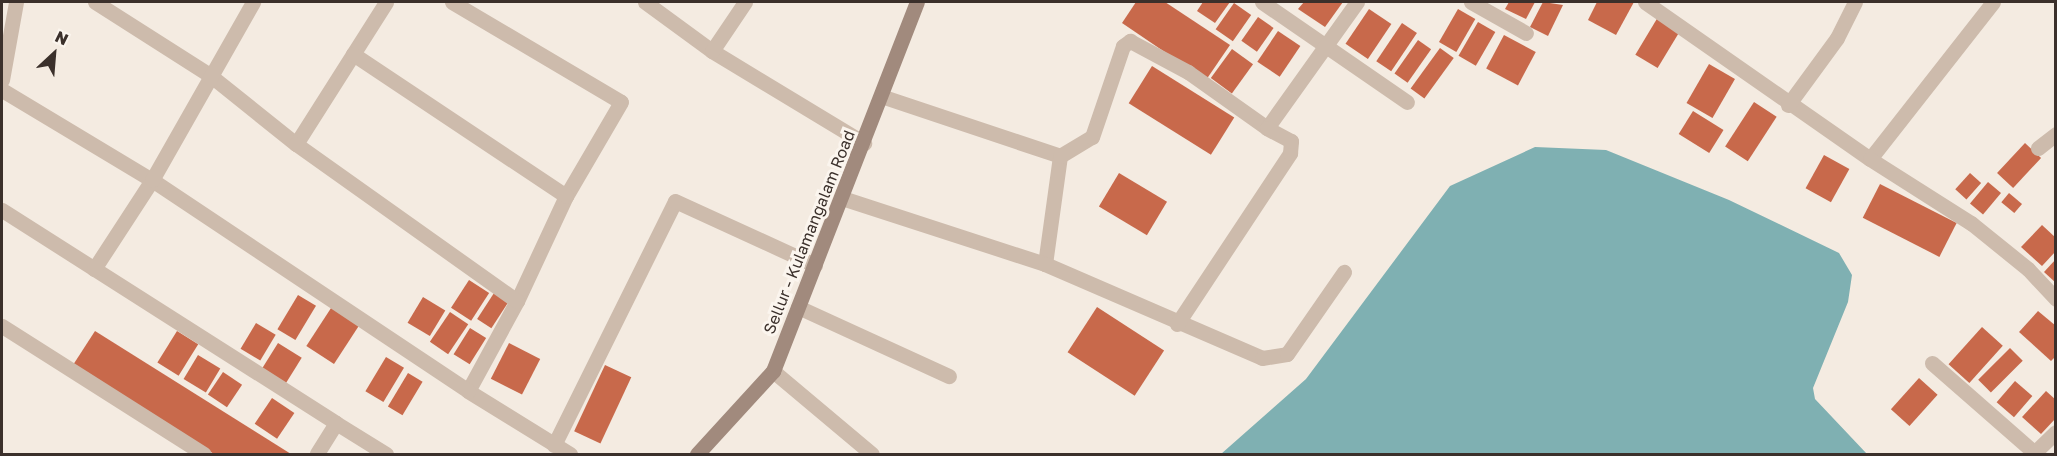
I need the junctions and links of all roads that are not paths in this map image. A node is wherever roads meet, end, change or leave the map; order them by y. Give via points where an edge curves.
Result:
1 (16, 2) edge
2 (94, 2) edge
3 (253, 2) edge
4 (386, 2) edge
5 (452, 2) edge
6 (645, 2) edge
7 (745, 2) edge
8 (1262, 2) edge
9 (1358, 2) edge
10 (1471, 2) edge
11 (1645, 2) edge
12 (1855, 2) edge
13 (1993, 2) edge
14 (912, 3) edge
15 (117, 8) edge
16 (1526, 33) dead end
17 (1326, 50) junction
18 (712, 51) junction
19 (353, 54) junction
20 (211, 76) junction
21 (2, 80) edge
22 (2, 90) edge
23 (881, 96) junction
24 (1407, 102) dead end
25 (1788, 105) junction
26 (1268, 128) junction
27 (2055, 134) edge
28 (864, 143) junction
29 (296, 144) junction
30 (2038, 148) dead end
31 (1064, 155) junction
32 (1870, 159) junction
33 (152, 180) junction
34 (566, 196) junction
35 (842, 198) junction
36 (2, 210) edge
37 (1045, 264) junction
38 (815, 265) junction
39 (94, 269) junction
40 (1344, 272) dead end
41 (2055, 299) edge
42 (517, 301) junction
43 (798, 307) junction
44 (1178, 324) junction
45 (2, 326) edge
46 (1932, 363) dead end
47 (773, 371) junction
48 (949, 376) dead end
49 (468, 391) junction
50 (336, 423) junction
51 (2055, 432) edge
52 (554, 445) junction
53 (204, 454) edge
54 (317, 454) edge
55 (387, 454) edge
56 (570, 454) edge
57 (697, 454) edge
58 (872, 454) edge
59 (2035, 454) edge

1 - 21 street
2 - 15 street
3 - 20 street
4 - 19 street
5 - 34 street via 621,102
6 - 18 street
7 - 18 street
8 - 17 street
9 - 17 street
10 - 16 street
11 - 25 street
12 - 25 street via 1837,38
13 - 32 street
14 - 23 main road, Sellur - Kulamangalam Road
15 - 20 street
17 - 24 street
17 - 26 street
18 - 28 street
19 - 29 street
19 - 34 street
20 - 29 street
20 - 33 street
22 - 33 street
23 - 28 main road, Sellur - Kulamangalam Road
23 - 31 street
25 - 32 street
26 - 31 street via 1188,72 1130,41 1123,46 1092,137
26 - 44 street via 1291,141 1290,153
27 - 30 street
28 - 35 main road, Sellur - Kulamangalam Road
29 - 42 street
31 - 37 street
32 - 41 street via 1971,223 2028,269
33 - 39 street
33 - 49 street
34 - 42 street
35 - 37 street
35 - 38 main road, Sellur - Kulamangalam Road
36 - 39 street
37 - 44 street
38 - 43 main road, Sellur - Kulamangalam Road
38 - 52 street via 675,201
39 - 50 street
40 - 44 street via 1287,354 1276,359
42 - 49 street
43 - 47 main road, Sellur - Kulamangalam Road
43 - 48 street
45 - 53 street
46 - 59 street
47 - 57 main road, Sellur - Kulamangalam Road
47 - 58 street
49 - 52 street
50 - 54 street
50 - 55 street
51 - 59 street
52 - 56 street

